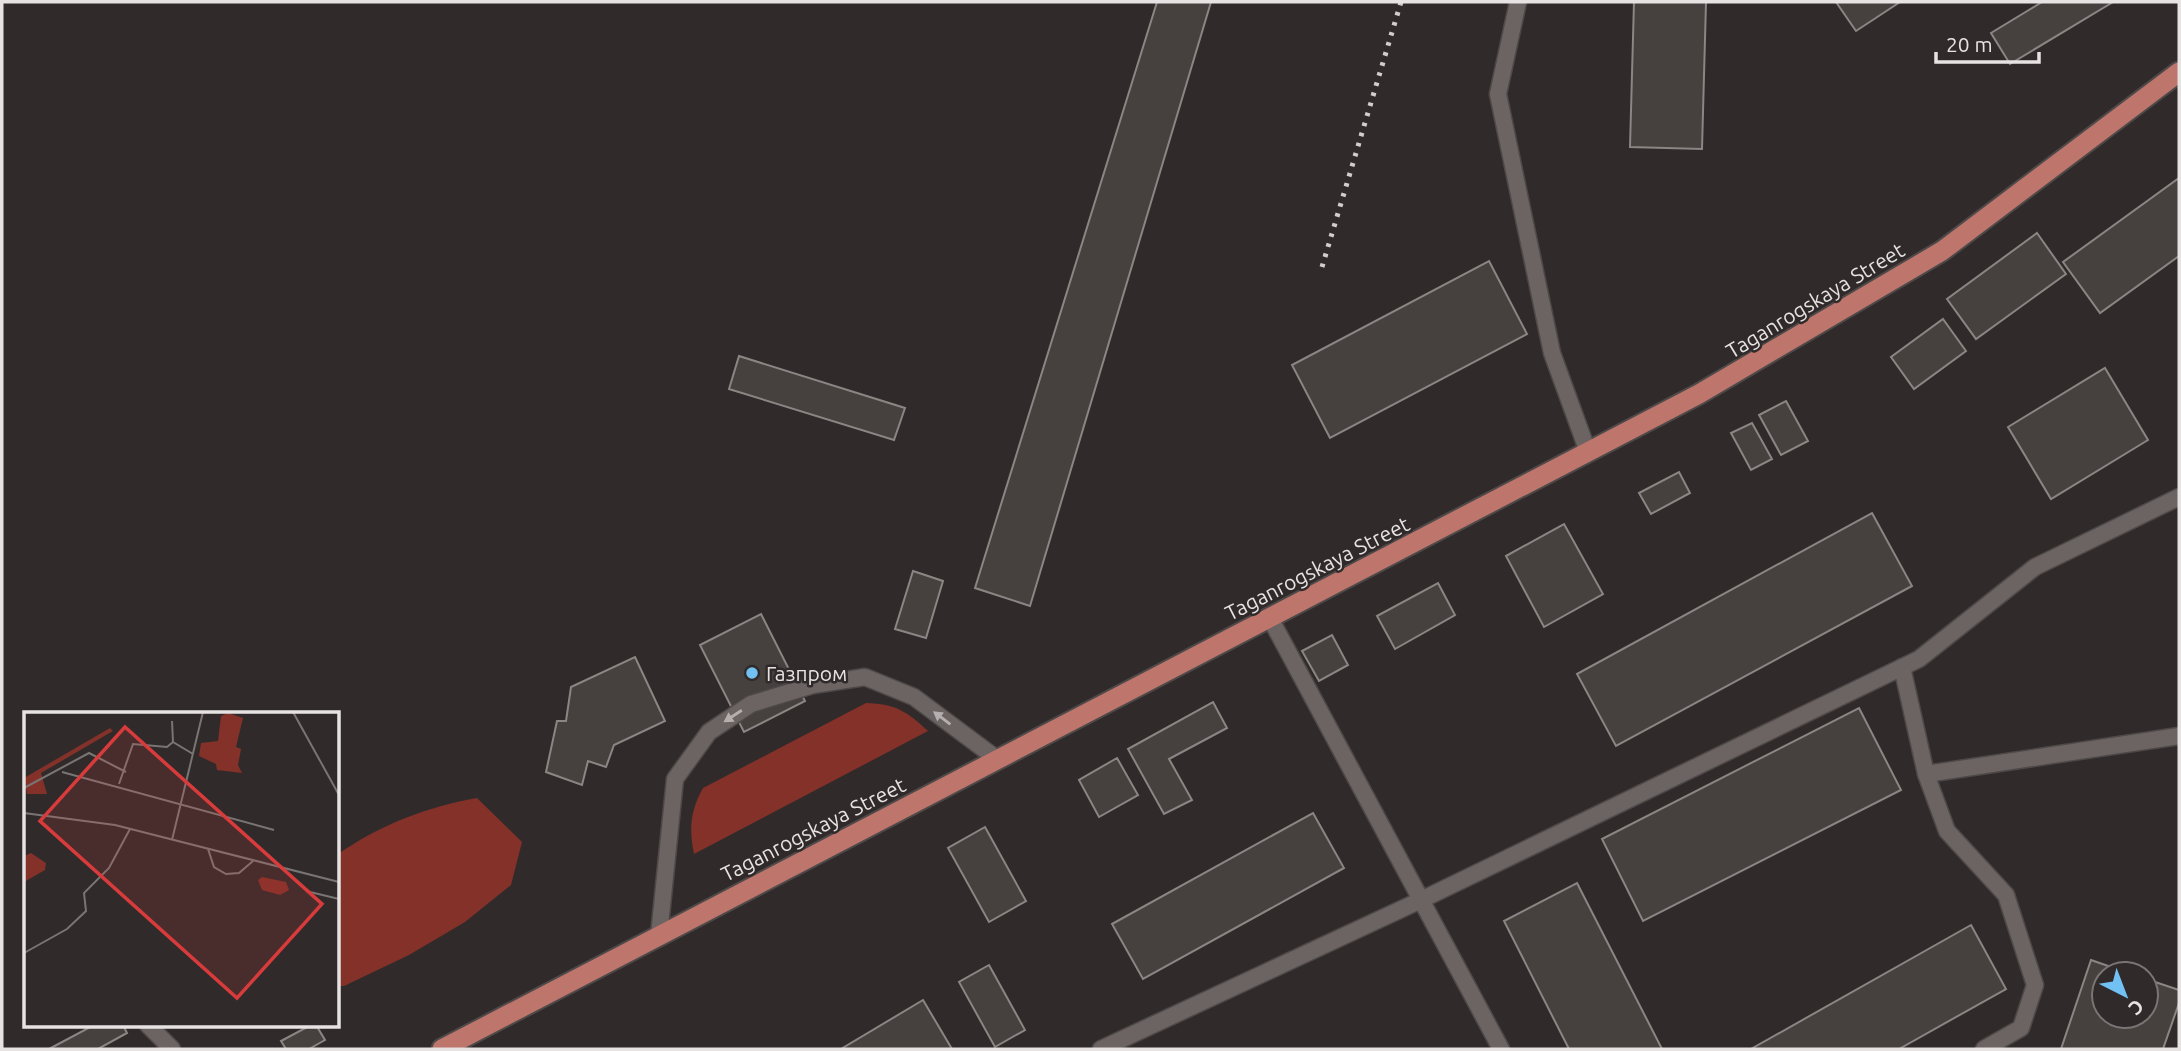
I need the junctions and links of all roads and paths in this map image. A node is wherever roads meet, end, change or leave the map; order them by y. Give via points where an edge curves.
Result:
1 (1518, 2) edge
2 (2179, 72) edge
3 (1588, 452) junction
4 (2179, 496) edge
5 (1270, 618) junction
6 (1902, 667) junction
7 (2179, 736) edge
8 (997, 759) junction
9 (1926, 774) junction
10 (1421, 900) junction
11 (659, 935) junction
12 (149, 1026) edge
13 (162, 1047) edge
14 (442, 1049) edge
15 (1101, 1049) edge
16 (1502, 1049) edge
17 (1984, 1049) edge

1 - 3 lane via 1497,94 1552,353
2 - 3 main road, Taganrogskaya Street via 1942,251 1699,394
3 - 5 main road, Taganrogskaya Street
4 - 6 lane via 2035,567 1919,659
5 - 8 main road, Taganrogskaya Street
5 - 10 lane
6 - 9 lane
6 - 10 lane
7 - 9 lane
8 - 11 main road, Taganrogskaya Street
8 -> 11 lane via 914,697 864,677 813,685 751,704 709,732 675,779
9 - 17 lane via 1947,831 2006,895 2035,985 2021,1028
10 - 15 lane
10 - 16 lane
11 - 14 main road, Taganrogskaya Street
12 - 13 lane

